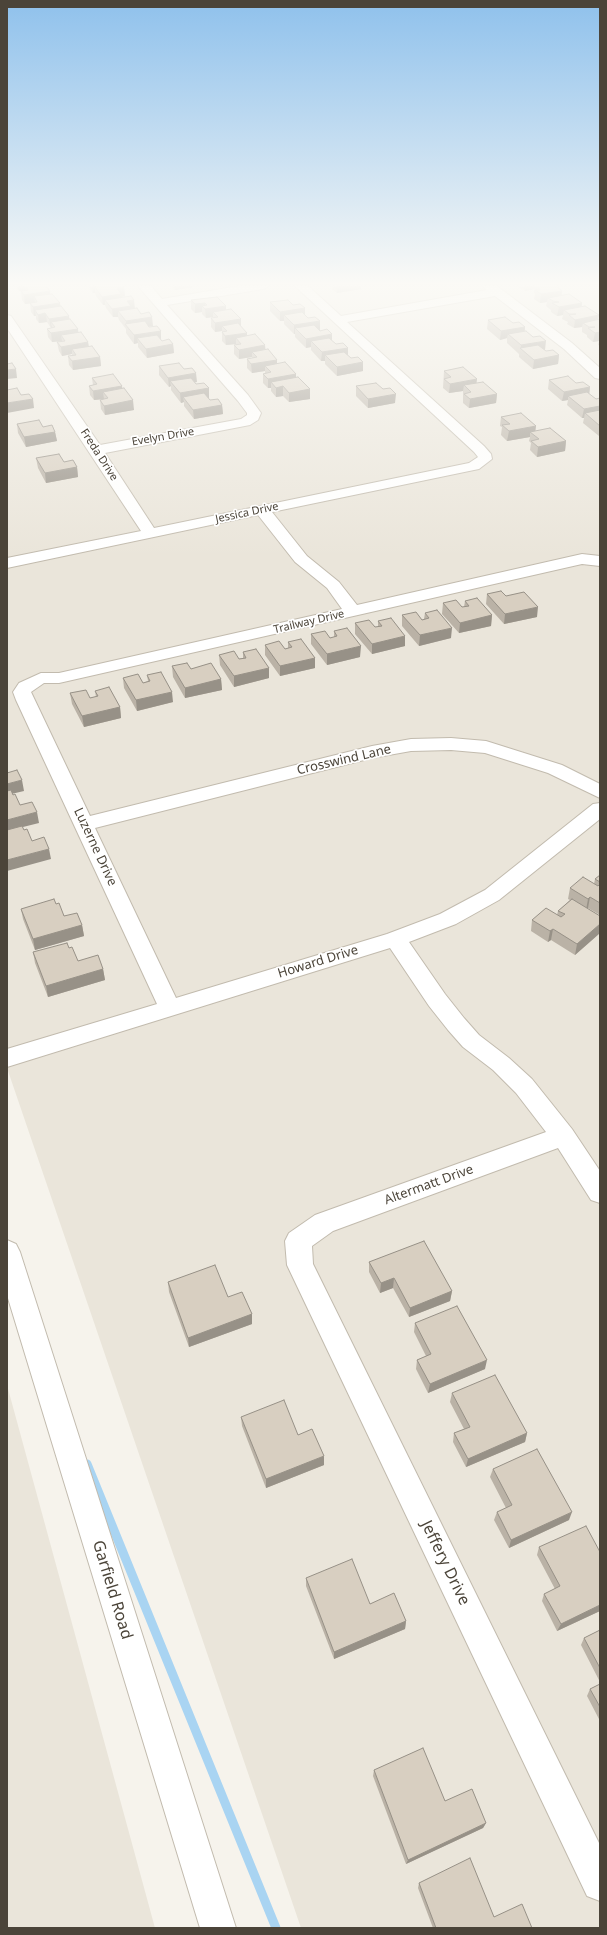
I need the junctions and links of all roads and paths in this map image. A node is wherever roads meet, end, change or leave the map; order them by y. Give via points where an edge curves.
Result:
1 (46, 376) edge
2 (224, 376) edge
3 (399, 376) edge
4 (96, 450) junction
5 (262, 510) junction
6 (150, 533) junction
7 (597, 561) edge
8 (7, 563) edge
9 (353, 612) junction
10 (25, 687) joint
11 (600, 792) edge
12 (600, 809) edge
13 (85, 824) junction
14 (395, 939) junction
15 (170, 1008) junction
16 (7, 1058) edge
17 (563, 1136) junction
18 (600, 1192) edge
19 (298, 1241) joint
20 (7, 1252) edge
21 (600, 1883) edge
22 (218, 1928) edge

1 - 4 street, Freda Drive
2 - 4 street, Evelyn Drive via 254,413 253,417 245,422
3 - 5 street, Jessica Drive via 479,449 485,459 474,466
4 - 6 street, Freda Drive
5 - 6 street, Jessica Drive
5 - 9 street via 301,559 333,585
6 - 8 street, Jessica Drive
7 - 9 street, Trailway Drive via 582,559
9 - 10 street, Trailway Drive via 59,678 41,678
10 - 13 street, Luzerne Drive via 22,692 25,700
11 - 13 street, Crosswind Lane via 555,769 486,747 451,744 411,745 372,752
12 - 14 street, Howard Drive via 492,895 448,920
13 - 15 street, Luzerne Drive
14 - 15 street, Howard Drive
14 - 17 street via 456,1024 471,1041 524,1086
15 - 16 street, Howard Drive
17 - 18 street
17 - 19 street, Altermatt Drive via 324,1223
19 - 21 street, Jeffery Drive via 300,1265
20 - 22 street, Garfield Road

